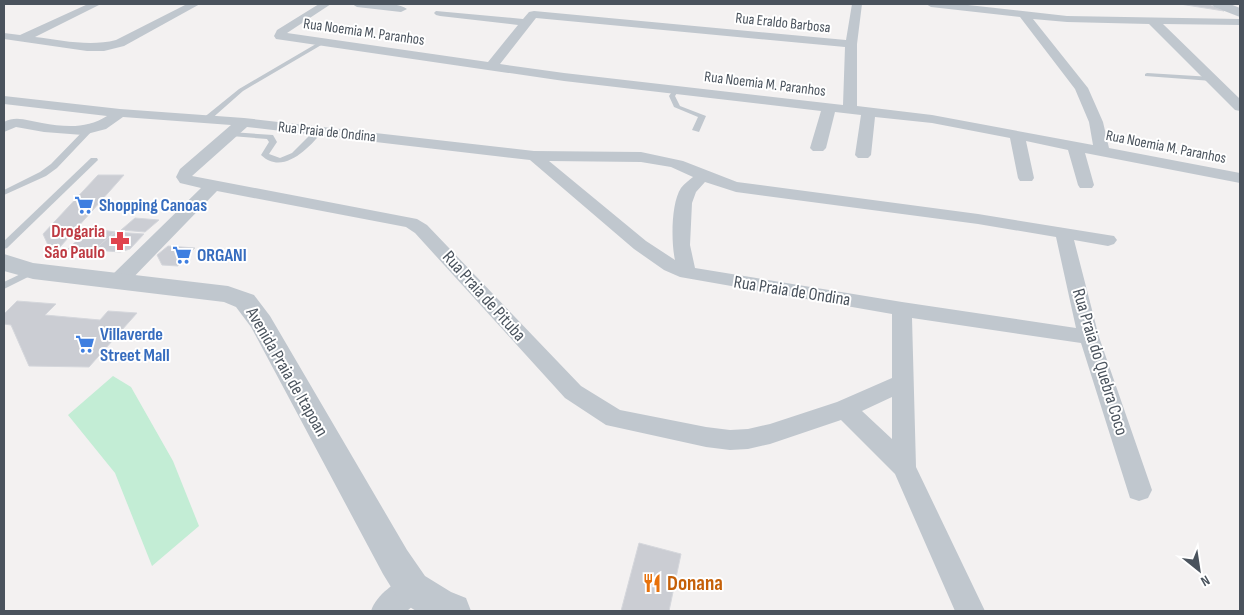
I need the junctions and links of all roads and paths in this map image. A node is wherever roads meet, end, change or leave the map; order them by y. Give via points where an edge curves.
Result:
1 (96, 4) edge
2 (196, 4) edge
3 (326, 4) edge
4 (356, 4) edge
5 (542, 4) edge
6 (857, 4) edge
7 (931, 4) edge
8 (1219, 4) edge
9 (401, 8) dead end
10 (440, 13) dead end
11 (1240, 13) edge
12 (1025, 16) junction
13 (530, 18) junction
14 (1153, 21) junction
15 (1240, 22) edge
16 (4, 36) edge
17 (22, 38) junction
18 (35, 40) junction
19 (321, 43) junction
20 (851, 44) junction
21 (4, 46) edge
22 (491, 68) junction
23 (1148, 75) dead end
24 (1212, 79) junction
25 (676, 90) junction
26 (4, 100) edge
27 (42, 105) junction
28 (829, 107) junction
29 (1240, 107) edge
30 (850, 110) junction
31 (869, 112) junction
32 (120, 113) junction
33 (206, 119) junction
34 (9, 125) edge
35 (237, 128) junction
36 (89, 130) junction
37 (696, 130) dead end
38 (320, 131) junction
39 (1018, 134) junction
40 (1075, 146) junction
41 (818, 148) dead end
42 (1102, 152) junction
43 (863, 155) dead end
44 (534, 156) junction
45 (603, 157) junction
46 (94, 160) dead end
47 (703, 176) junction
48 (1026, 178) dead end
49 (1240, 178) edge
50 (565, 182) junction
51 (1086, 185) dead end
52 (212, 186) junction
53 (4, 193) edge
54 (1064, 234) junction
55 (1108, 240) dead end
56 (4, 246) edge
57 (4, 261) edge
58 (33, 271) junction
59 (687, 273) junction
60 (119, 280) junction
61 (4, 286) edge
62 (902, 309) junction
63 (1089, 337) junction
64 (901, 383) junction
65 (845, 409) junction
66 (904, 467) junction
67 (1139, 490) dead end
68 (412, 588) junction
69 (385, 611) edge
70 (454, 611) edge
71 (970, 611) edge

1 - 17 street
2 - 18 street via 113,46 87,47
3 - 19 street, Rua Noemia M. Paranhos via 280,32 283,37
4 - 9 street
5 - 13 street
6 - 20 street
7 - 12 street
8 - 11 street
10 - 13 street, Rua Eraldo Barbosa
12 - 14 street
12 - 42 street via 1081,88 1096,122
13 - 20 street, Rua Eraldo Barbosa
13 - 22 street
14 - 15 street
14 - 24 street
16 - 17 street
17 - 18 street
18 - 21 street
19 - 22 street, Rua Noemia M. Paranhos
19 - 33 lane via 241,90
20 - 30 street
22 - 25 street, Rua Noemia M. Paranhos
23 - 24 lane
24 - 29 street
25 - 28 street, Rua Noemia M. Paranhos
25 - 37 lane via 672,96 674,104 702,116
26 - 27 street, Rua Praia de Ondina
27 - 32 street, Rua Praia de Ondina
27 - 34 street
28 - 30 street, Rua Noemia M. Paranhos
28 - 41 street
30 - 31 street, Rua Noemia M. Paranhos
31 - 39 street, Rua Noemia M. Paranhos
31 - 43 street
32 - 33 street, Rua Praia de Ondina
32 - 36 street
33 - 35 street, Rua Praia de Ondina
34 - 36 street
35 - 38 street, Rua Praia de Ondina
35 - 38 lane via 270,137 273,142 265,155 279,160 292,157
35 - 52 street, Rua Praia de Pituba via 184,176 189,182
36 - 53 lane via 54,166
38 - 44 street, Rua Praia de Ondina
39 - 40 street, Rua Noemia M. Paranhos
39 - 48 street
40 - 42 street, Rua Noemia M. Paranhos
40 - 51 street
42 - 49 street, Rua Noemia M. Paranhos
44 - 45 street, Rua Praia de Ondina
44 - 50 street, Rua Praia de Ondina
45 - 47 street, Rua Praia de Ondina via 662,160
45 - 50 street via 574,166 564,176
46 - 56 lane
47 - 54 street, Rua Praia de Ondina via 736,187 978,219
47 - 59 street via 688,190 684,203 681,245
50 - 59 street, Rua Praia de Ondina via 640,245
52 - 60 street
52 - 65 street, Rua Praia de Pituba via 410,224 421,229 573,392 614,418 730,440 770,434
54 - 55 street, Rua Praia de Ondina
54 - 63 street, Rua Praia do Quebra Coco
57 - 58 street, Avenida Praia de Itapoan
58 - 60 street, Avenida Praia de Itapoan
58 - 61 lane
59 - 62 street, Rua Praia de Ondina
60 - 68 street, Avenida Praia de Itapoan via 228,294 246,301 262,322
62 - 63 street, Rua Praia de Ondina
62 - 64 street
63 - 67 street, Rua Praia do Quebra Coco
64 - 65 street, Rua Praia de Pituba
64 - 66 street
65 - 66 street
66 - 71 street
68 - 69 street
68 - 70 street, Avenida Praia de Itapoan

